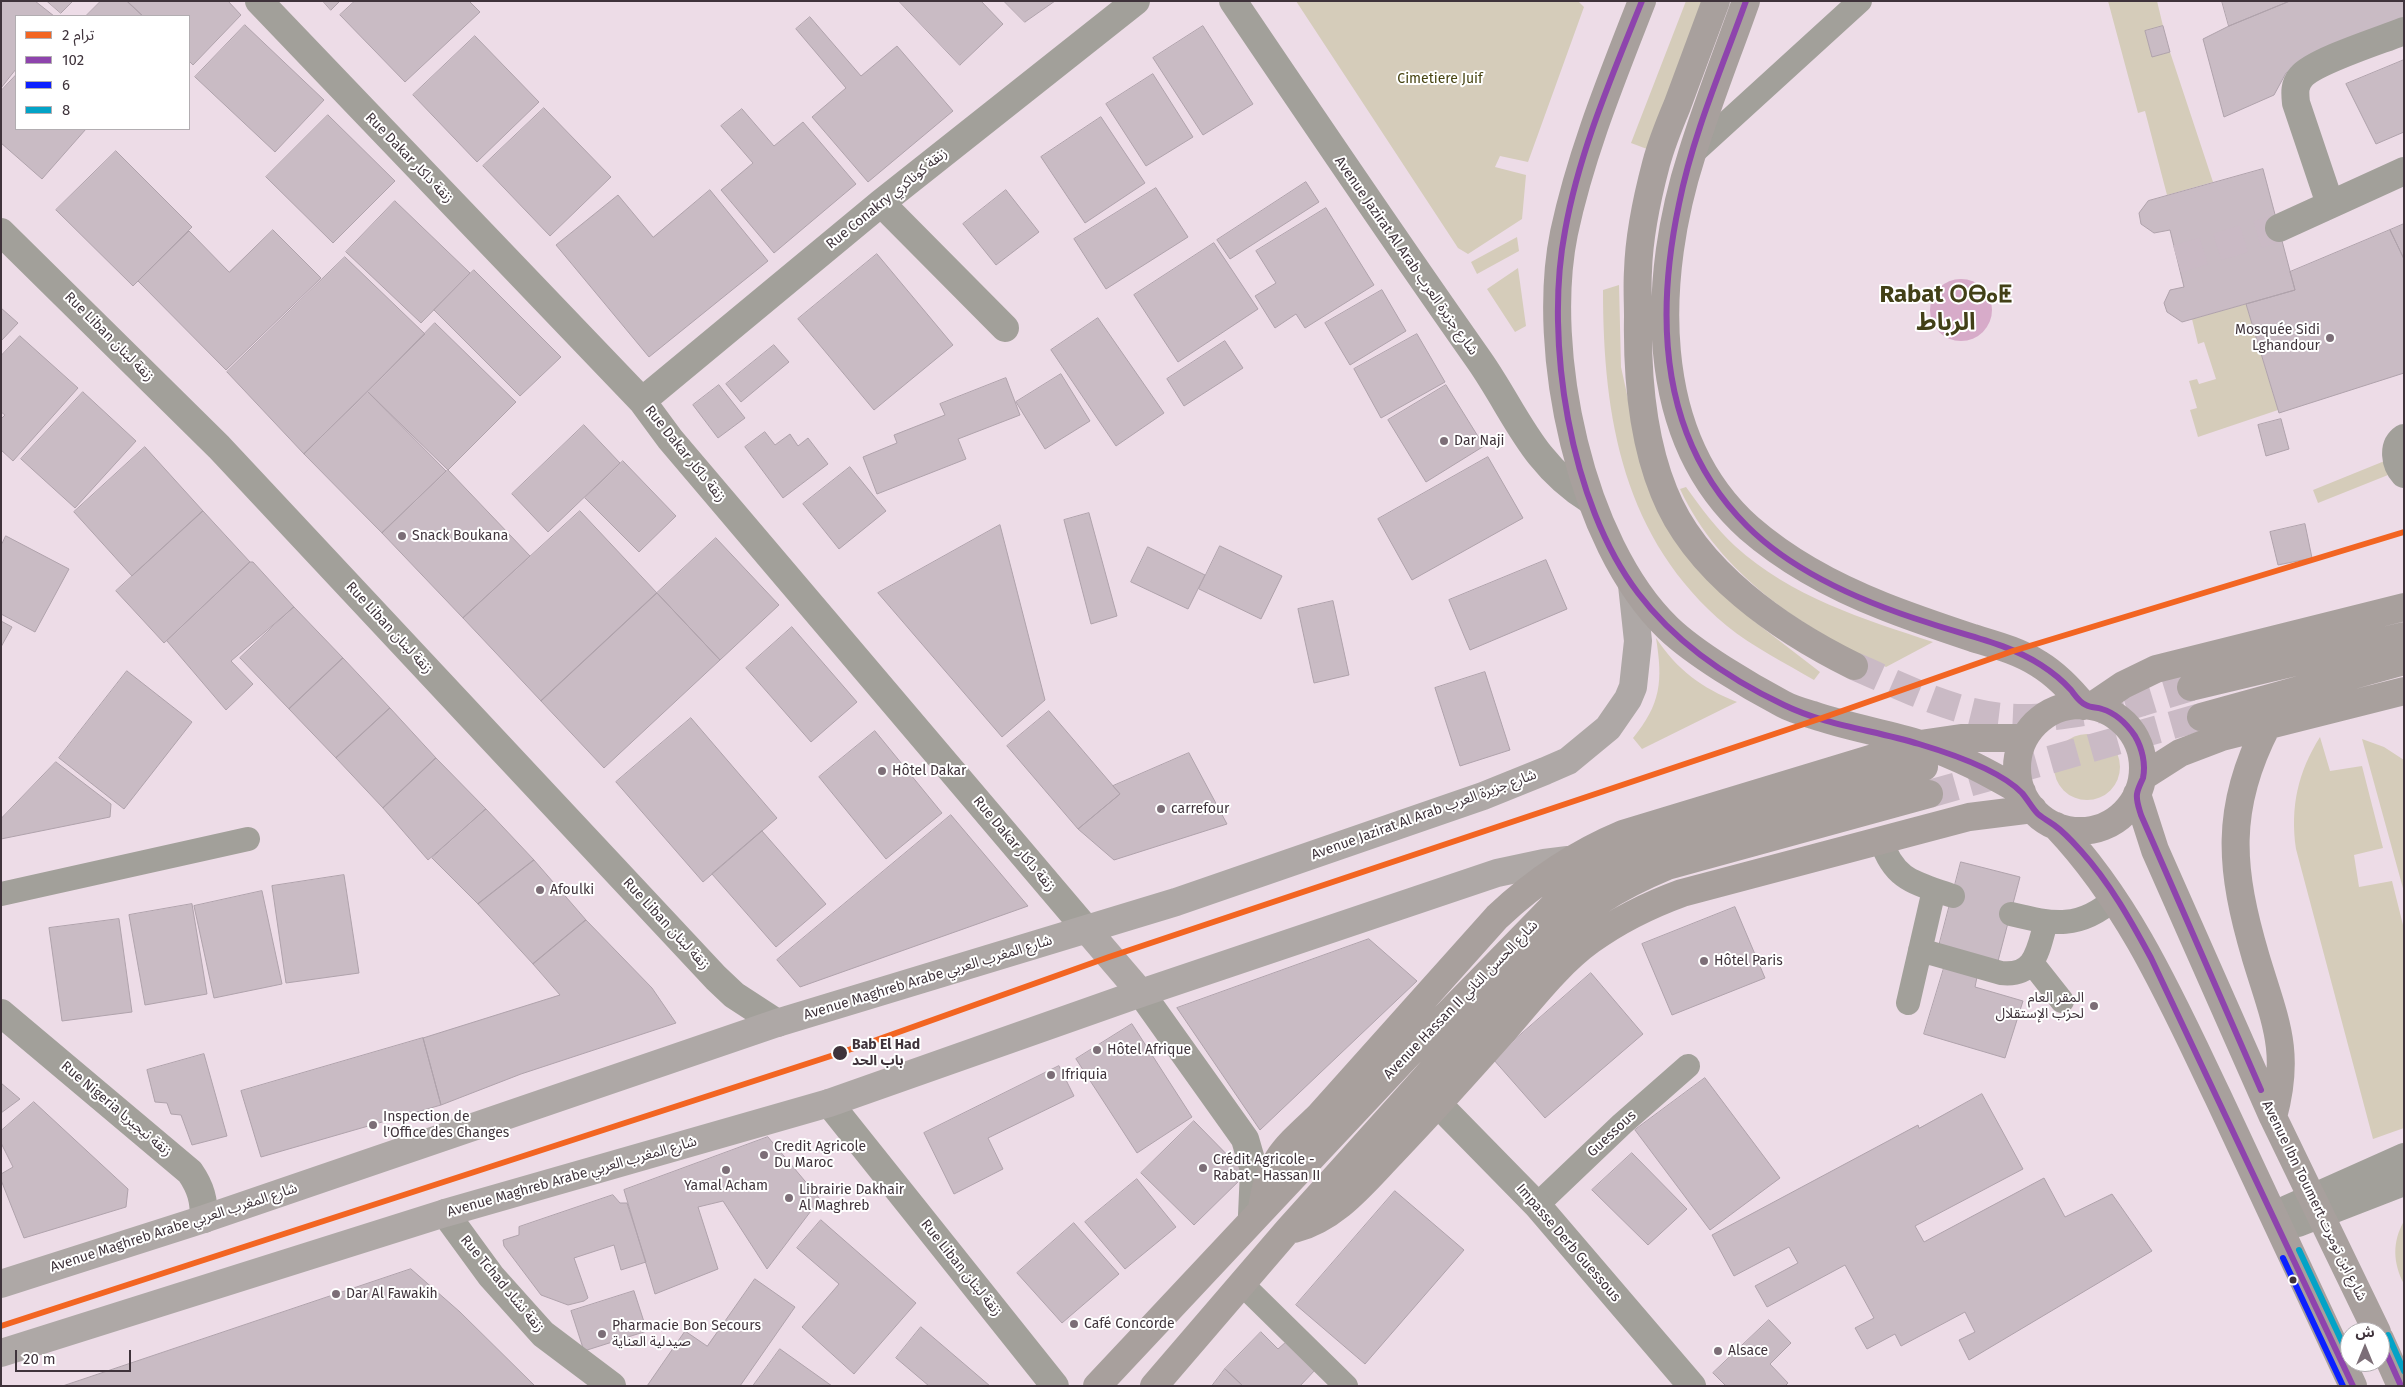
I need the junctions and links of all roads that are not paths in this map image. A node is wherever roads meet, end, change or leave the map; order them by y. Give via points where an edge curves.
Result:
1 (259, 1) edge
2 (1136, 1) edge
3 (1232, 1) edge
4 (1642, 1) edge
5 (1716, 1) edge
6 (1746, 1) edge
7 (1860, 1) edge
8 (2404, 31) edge
9 (1691, 155) junction
10 (2404, 171) edge
11 (881, 203) junction
12 (2330, 204) junction
13 (2278, 228) tunnel mouth
14 (1, 232) edge
15 (1005, 328) dead end
16 (642, 401) junction
17 (2404, 438) edge
18 (2404, 474) edge
19 (1590, 500) junction
20 (1632, 585) junction
21 (2404, 607) edge
22 (2404, 636) edge
23 (2404, 661) edge
24 (1854, 666) tunnel mouth
25 (2192, 687) tunnel mouth
26 (2404, 692) edge
27 (2088, 706) junction
28 (2201, 717) tunnel mouth
29 (2267, 726) junction
30 (2024, 738) junction
31 (1922, 756) junction
32 (2140, 785) junction
33 (1929, 794) tunnel mouth
34 (2027, 801) junction
35 (2056, 826) junction
36 (248, 839) dead end
37 (1881, 840) junction
38 (1568, 860) junction
39 (1, 894) edge
40 (2114, 898) junction
41 (2011, 914) dead end
42 (2046, 922) junction
43 (1087, 930) junction
44 (1920, 950) junction
45 (2032, 962) junction
46 (1141, 994) junction
47 (2062, 1001) dead end
48 (1908, 1003) dead end
49 (1, 1013) edge
50 (777, 1023) junction
51 (1688, 1066) dead end
52 (829, 1103) junction
53 (1439, 1104) junction
54 (2273, 1118) junction
55 (2404, 1157) edge
56 (2404, 1182) edge
57 (1537, 1205) junction
58 (2314, 1207) junction
59 (445, 1213) junction
60 (1257, 1216) junction
61 (204, 1220) junction
62 (2277, 1222) junction
63 (1288, 1230) junction
64 (1, 1284) edge
65 (1242, 1284) junction
66 (2372, 1322) edge
67 (1, 1354) edge
68 (2390, 1361) edge
69 (612, 1386) edge
70 (1055, 1386) edge
71 (1097, 1386) edge
72 (1154, 1386) edge
73 (1346, 1386) edge
74 (1692, 1386) edge
75 (2353, 1386) edge
76 (2401, 1386) edge

1 - 16 street, Rue Dakar زنقة داكار
2 - 11 street, Rue Conakry زنقة كوناكري
3 - 19 street, Avenue Jazirat Al Arab شارع جزيرة العرب via 1495,383 1529,443 1556,475
4 - 19 main road via 1582,161 1564,235 1559,276 1558,315 1569,425
5 - 24 main road via 1656,162 1641,235 1638,270 1640,379 1654,467 1664,494 1683,527 1735,589 1822,651
6 - 9 main road
7 - 9 lane
8 - 12 street via 2310,69 2297,83 2296,103
9 - 27 main road via 1676,217 1666,281 1667,357 1683,431 1721,498 1747,526 1809,571 1882,606 2014,651 2056,676
10 - 12 street
11 - 15 street
11 - 16 street, Rue Conakry زنقة كوناكري
12 - 13 street
14 - 50 street, Rue Liban زنقة لبنان via 219,447 716,978 741,1000
16 - 43 street, Rue Dakar زنقة داكار via 670,439
17 - 18 street via 2396,448 2396,460
19 - 20 main road
20 - 31 main road via 1668,628 1708,658 1786,706
20 - 43 main road, Avenue Jazirat Al Arab شارع جزيرة العرب via 1638,641 1633,687 1608,728 1568,761 1464,802
21 - 27 main road via 2156,669
22 - 25 main road
23 - 28 main road
26 - 29 main road
27 - 30 main road via 2056,709 2043,716
27 - 32 main road via 2117,717 2131,731 2141,749
29 - 32 main road via 2201,744 2168,760
29 - 54 main road via 2245,775 2237,810 2234,855 2241,899 2280,1034 2281,1076
30 - 31 main road via 1968,738
30 - 34 main road via 2016,765
31 - 34 main road via 1973,765
31 - 38 main road via 1623,834
31 - 60 main road, Avenue Hassan II شارع الحسن الثاني via 1652,849 1590,878 1560,899 1527,931
32 - 35 main road via 2128,808 2103,826 2072,830
32 - 54 main road, Avenue Ibn Toumert شارع ابن تومرت via 2155,850
33 - 63 main road, Avenue Hassan II شارع الحسن الثاني via 1693,858 1631,881 1605,895 1542,948
34 - 35 main road
34 - 37 main road
35 - 40 main road via 2088,860
36 - 39 lane
37 - 44 lane via 1885,853 1901,875 1912,883 1943,893
37 - 53 main road via 1682,893 1618,921 1564,964
38 - 46 main road via 1497,873
38 - 60 main road via 1497,917 1318,1117 1287,1145 1269,1176
40 - 42 lane via 2090,916 2076,921
40 - 62 main road via 2144,945
41 - 42 lane
42 - 45 lane
43 - 46 main road
43 - 50 main road, Avenue Maghreb Arabe شارع المغرب العربي
44 - 45 lane via 2001,974 2024,971
44 - 48 lane
45 - 47 lane
46 - 52 main road, Avenue Maghreb Arabe شارع المغرب العربي
46 - 60 street via 1245,1139 1254,1170
49 - 61 street, Rue Nigeria زنقة نيجيريا via 190,1172 204,1203
50 - 61 main road, Avenue Maghreb Arabe شارع المغرب العربي
51 - 57 lane, Guessous
52 - 59 main road, Avenue Maghreb Arabe شارع المغرب العربي
52 - 70 street, Rue Liban زنقة لبنان
53 - 57 street, Impasse Derb Guessous
53 - 63 main road via 1342,1204 1317,1221
54 - 58 main road, Avenue Ibn Toumert شارع ابن تومرت
55 - 58 street
56 - 58 street
57 - 74 street, Impasse Derb Guessous
58 - 62 street
58 - 66 main road, Avenue Ibn Toumert شارع ابن تومرت
59 - 67 main road, Avenue Maghreb Arabe شارع المغرب العربي
59 - 69 street, Rue Tchad زنقة نشاد via 491,1276 537,1327
60 - 71 main road, Avenue Hassan II شارع الحسن الثاني
61 - 64 main road, Avenue Maghreb Arabe شارع المغرب العربي
62 - 75 main road
63 - 65 main road, Avenue Hassan II شارع الحسن الثاني
65 - 72 main road, Avenue Hassan II شارع الحسن الثاني
65 - 73 lane
68 - 76 main road

